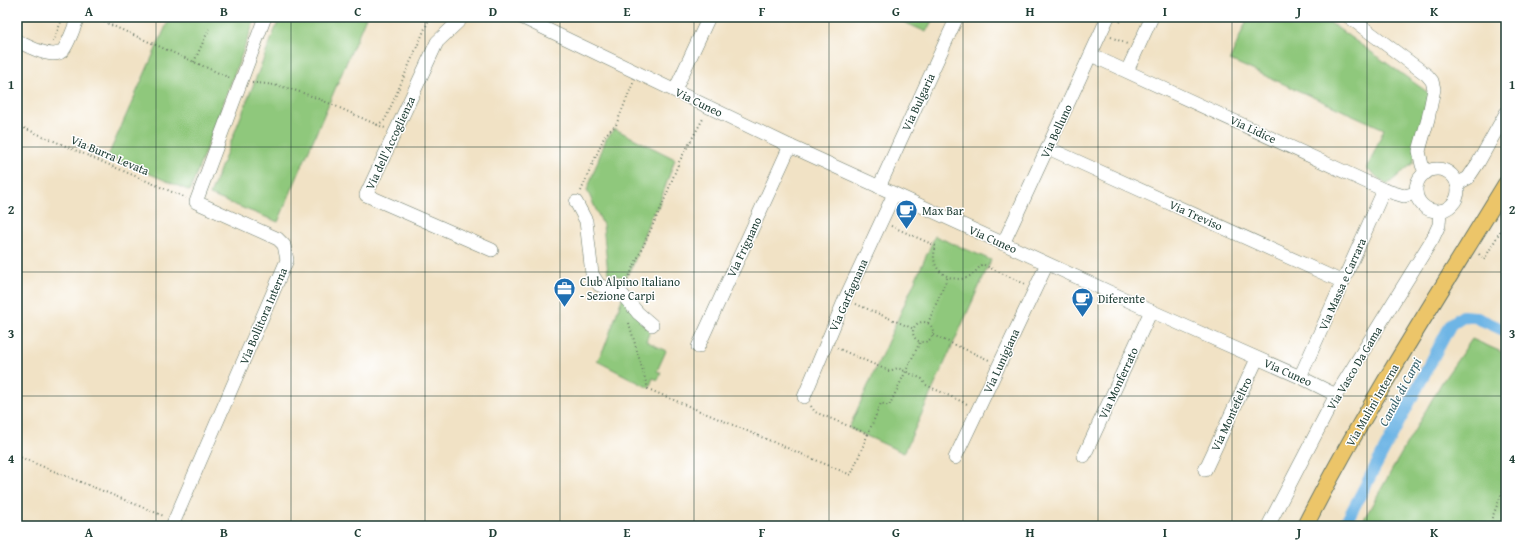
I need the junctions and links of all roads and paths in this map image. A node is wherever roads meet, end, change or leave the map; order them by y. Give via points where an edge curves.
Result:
1 (64, 17) edge
2 (78, 17) edge
3 (93, 17) edge
4 (265, 17) edge
5 (430, 17) edge
6 (461, 17) edge
7 (521, 17) edge
8 (709, 17) edge
9 (957, 17) edge
10 (1108, 17) edge
11 (1152, 17) edge
12 (1349, 17) edge
13 (209, 29) dead end
14 (1101, 32) junction
15 (17, 41) edge
16 (51, 46) dead end
17 (1137, 49) junction
18 (1090, 54) junction
19 (194, 62) junction
20 (1127, 71) junction
21 (636, 76) dead end
22 (241, 83) junction
23 (675, 90) junction
24 (710, 107) junction
25 (1506, 113) edge
26 (17, 125) edge
27 (377, 125) junction
28 (395, 132) junction
29 (790, 146) junction
30 (1048, 148) junction
31 (1426, 172) junction
32 (1457, 184) junction
33 (1506, 184) edge
34 (879, 187) junction
35 (1384, 190) junction
36 (1416, 193) junction
37 (894, 194) junction
38 (196, 202) junction
39 (576, 202) joint
40 (1440, 211) junction
41 (881, 221) junction
42 (1506, 221) edge
43 (1003, 244) junction
44 (1470, 244) junction
45 (492, 250) dead end
46 (1047, 264) junction
47 (948, 276) junction
48 (1343, 282) junction
49 (1036, 288) junction
50 (621, 293) junction
51 (845, 299) junction
52 (1151, 311) junction
53 (629, 323) dead end
54 (927, 323) junction
55 (652, 325) dead end
56 (914, 329) junction
57 (933, 335) junction
58 (920, 342) junction
59 (826, 344) junction
60 (698, 347) dead end
61 (1257, 359) junction
62 (999, 365) junction
63 (906, 372) junction
64 (1300, 377) junction
65 (1336, 395) junction
66 (804, 396) joint
67 (979, 409) junction
68 (868, 434) junction
69 (17, 456) edge
70 (1084, 456) dead end
71 (955, 458) dead end
72 (1205, 470) dead end
73 (1506, 483) edge
74 (174, 523) edge
75 (1268, 526) edge
76 (1305, 526) edge
77 (1491, 526) edge

1 - 16 path
2 - 15 street via 64,49 58,54 44,53
3 - 19 path
4 - 22 street
5 - 27 path via 385,120
6 - 28 street, Via dell'Accoglienza via 437,42
7 - 23 street, Via Cuneo
8 - 23 street
9 - 34 street, Via Bulgaria
10 - 14 street, Via Belluno
11 - 17 street
12 - 31 street via 1427,75 1432,82 1434,89 1418,152
13 - 19 path
14 - 17 path
14 - 18 street, Via Belluno
17 - 20 street
18 - 20 street, Via Lidice
18 - 30 street, Via Belluno
19 - 22 path
20 - 35 street, Via Lidice
21 - 39 path via 616,125 605,135
22 - 27 path via 266,83 293,89
22 - 38 street
23 - 24 street, Via Cuneo
24 - 29 street, Via Cuneo
24 - 50 path via 679,162 664,201
25 - 32 street via 1468,178
26 - 38 path, Via Burra Levata
27 - 28 path
28 - 45 street, Via dell'Accoglienza via 366,195
29 - 34 street, Via Cuneo
29 - 60 street, Via Frignano
30 - 43 street, Via Belluno
30 - 48 street, Via Treviso
31 - 32 street via 1444,171 1450,174
31 - 36 street via 1418,181
32 - 40 street via 1457,196 1454,201
33 - 44 main road, Via Mulini Interna
34 - 37 street, Via Cuneo
35 - 36 street, Via Lidice via 1404,196
35 - 48 street, Via Massa e Carrara
36 - 40 street via 1427,209
37 - 41 street, Via Garfagnana
37 - 43 street, Via Cuneo
38 - 74 street, Via Bollitora Interna via 278,239 284,245 287,260
39 - 50 street via 586,221 592,274 599,285
40 - 65 street, Via Vasco Da Gama via 1439,225 1434,238
41 - 47 path via 936,246 934,262 942,274
41 - 51 street, Via Garfagnana
42 - 44 path via 1484,260
43 - 46 street, Via Cuneo
44 - 76 main road, Via Mulini Interna via 1423,318 1324,488
46 - 49 street, Via Lunigiana
46 - 52 street, Via Cuneo
47 - 49 path via 955,279 967,278 982,264
47 - 54 path
48 - 64 street, Via Massa e Carrara
49 - 62 street, Via Lunigiana
50 - 55 street
51 - 56 path
51 - 59 street, Via Garfagnana
52 - 61 street, Via Cuneo
52 - 70 street, Via Monferrato
53 - 68 path via 648,389 851,475
54 - 56 path via 918,324
54 - 57 path via 932,328
56 - 58 path via 915,338
57 - 58 path via 926,342
57 - 62 path
58 - 63 path
59 - 63 path via 889,370 898,368
59 - 66 street, Via Garfagnana
61 - 64 street, Via Cuneo
61 - 72 street, Via Montefeltro
62 - 67 street, Via Lunigiana
63 - 67 path via 922,379 926,385
63 - 68 path via 889,406 881,403
64 - 65 street, Via Cuneo
65 - 75 street, Via Vasco Da Gama
66 - 68 path via 815,412
67 - 71 street, Via Lunigiana
69 - 74 path
73 - 77 path

